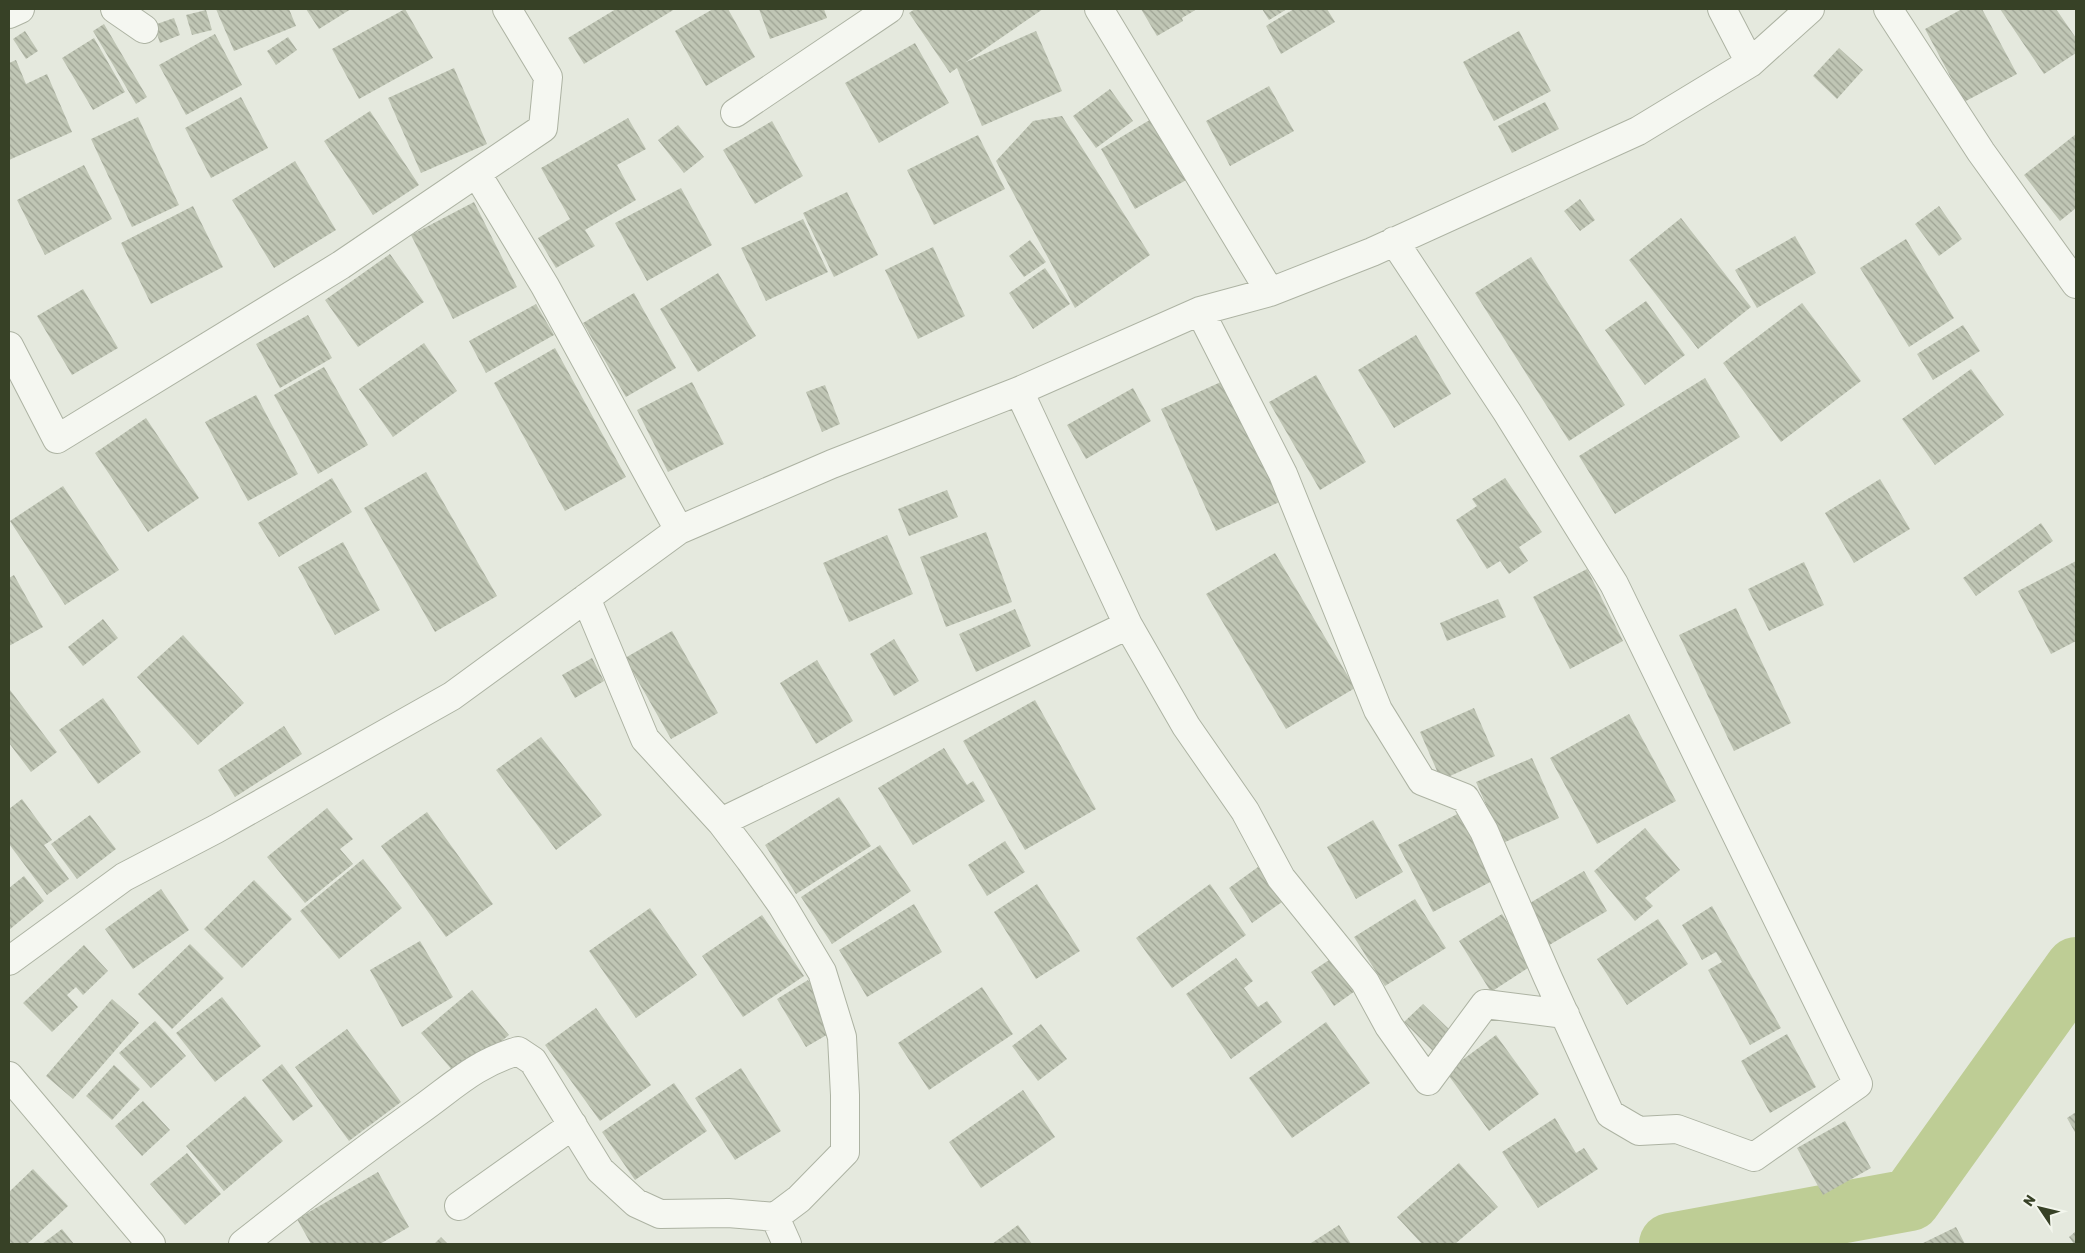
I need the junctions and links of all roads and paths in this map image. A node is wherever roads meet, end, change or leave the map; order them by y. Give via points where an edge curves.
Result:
1 (20, 9) edge
2 (115, 9) edge
3 (507, 9) edge
4 (889, 9) edge
5 (1099, 9) edge
6 (1722, 9) edge
7 (1810, 9) edge
8 (1888, 9) edge
9 (9, 14) edge
10 (144, 29) dead end
11 (1750, 63) junction
12 (735, 113) dead end
13 (477, 174) junction
14 (1394, 241) junction
15 (2076, 284) edge
16 (1270, 292) junction
17 (1200, 311) junction
18 (9, 346) edge
19 (1019, 391) junction
20 (679, 530) junction
21 (586, 598) junction
22 (1128, 625) junction
23 (721, 822) junction
24 (9, 961) edge
25 (1565, 1014) junction
26 (9, 1076) edge
27 (573, 1124) junction
28 (459, 1206) dead end
29 (774, 1217) junction
30 (151, 1244) edge
31 (243, 1244) edge
32 (787, 1244) edge

1 - 9 street
2 - 10 street
3 - 13 street via 548,77 543,128
4 - 12 street
5 - 16 street
6 - 11 street
7 - 11 street
8 - 15 street via 1981,152
11 - 14 street via 1638,131
13 - 18 street via 341,265 57,439
13 - 20 street via 545,286
14 - 16 street
14 - 25 street via 1507,412 1614,584 1858,1084 1754,1157 1677,1129 1639,1131 1610,1114
16 - 17 street
17 - 19 street
17 - 25 street via 1283,474 1378,710 1422,781 1465,798 1484,831
19 - 20 street via 832,464
19 - 22 street
20 - 21 street
21 - 23 street via 645,738
21 - 24 street via 452,696 124,877
22 - 23 street
22 - 25 street via 1186,726 1245,811 1281,878 1365,982 1389,1026 1428,1081 1484,1004
23 - 29 street via 782,904 822,972 842,1037 844,1152 799,1199
26 - 30 street
27 - 28 street
27 - 29 street via 600,1170 636,1203 660,1214 728,1213
27 - 31 street via 532,1061 518,1051 493,1058 340,1167
29 - 32 street

